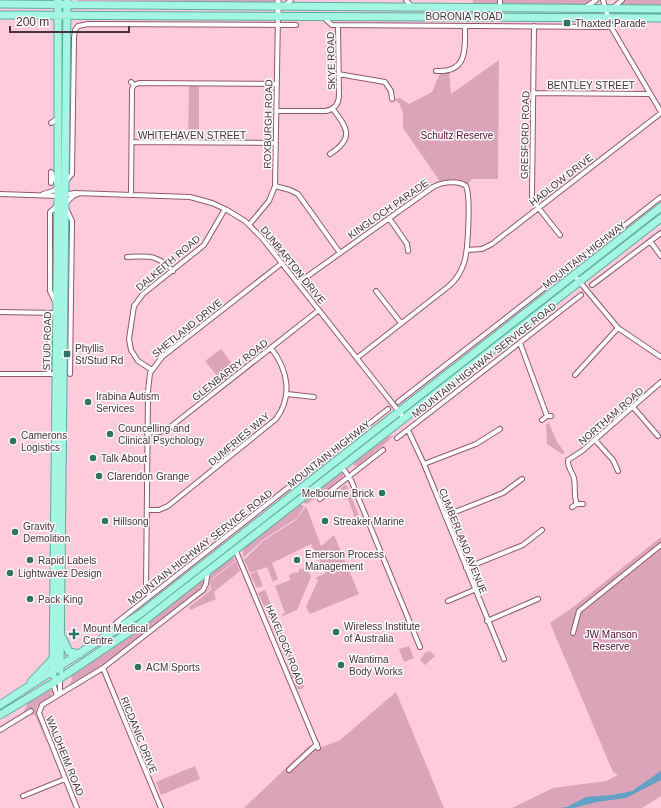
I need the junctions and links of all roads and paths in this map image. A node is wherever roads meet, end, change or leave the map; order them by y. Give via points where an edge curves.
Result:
1 (45, 0) edge
2 (291, 0) edge
3 (406, 0) edge
4 (500, 0) edge
5 (596, 0) edge
6 (603, 0) edge
7 (622, 0) edge
8 (58, 2) edge
9 (68, 2) edge
10 (79, 2) edge
11 (0, 4) edge
12 (33, 4) junction
13 (280, 5) edge
14 (412, 8) junction
15 (500, 8) junction
16 (580, 9) junction
17 (608, 9) junction
18 (661, 9) edge
19 (0, 14) edge
20 (58, 16) junction
21 (67, 16) junction
22 (278, 16) junction
23 (322, 16) junction
24 (500, 17) junction
25 (609, 17) junction
26 (661, 18) edge
27 (277, 25) junction
28 (611, 25) junction
29 (296, 26) dead end
30 (338, 26) junction
31 (465, 26) junction
32 (534, 26) junction
33 (67, 34) junction
34 (74, 44) junction
35 (436, 71) dead end
36 (338, 74) junction
37 (277, 84) junction
38 (533, 93) junction
39 (649, 94) junction
40 (392, 98) dead end
41 (333, 109) junction
42 (276, 111) junction
43 (661, 113) edge
44 (58, 118) junction
45 (51, 123) dead end
46 (132, 142) junction
47 (276, 143) junction
48 (330, 154) dead end
49 (66, 181) junction
50 (56, 185) junction
51 (275, 186) junction
52 (66, 193) junction
53 (0, 194) edge
54 (43, 194) junction
55 (79, 194) junction
56 (131, 195) junction
57 (58, 196) junction
58 (661, 197) edge
59 (63, 205) junction
60 (661, 207) edge
61 (225, 208) junction
62 (539, 208) junction
63 (654, 212) junction
64 (389, 218) junction
65 (660, 218) edge
66 (249, 225) junction
67 (661, 233) edge
68 (560, 235) dead end
69 (650, 242) junction
70 (467, 250) junction
71 (408, 251) dead end
72 (340, 253) junction
73 (661, 256) edge
74 (127, 257) dead end
75 (282, 263) junction
76 (173, 271) junction
77 (577, 278) junction
78 (298, 283) junction
79 (592, 285) dead end
80 (376, 291) dead end
81 (581, 295) dead end
82 (54, 310) junction
83 (319, 310) junction
84 (0, 312) edge
85 (401, 323) junction
86 (618, 328) junction
87 (520, 343) junction
88 (271, 348) junction
89 (661, 357) edge
90 (357, 358) junction
91 (152, 370) junction
92 (0, 374) edge
93 (61, 374) junction
94 (575, 375) dead end
95 (437, 382) junction
96 (661, 382) edge
97 (449, 383) junction
98 (421, 384) junction
99 (287, 394) junction
100 (419, 396) junction
101 (314, 397) dead end
102 (398, 402) dead end
103 (633, 407) junction
104 (388, 409) dead end
105 (401, 415) junction
106 (542, 420) dead end
107 (59, 427) junction
108 (500, 429) dead end
109 (408, 430) junction
110 (147, 433) junction
111 (658, 436) dead end
112 (397, 438) dead end
113 (595, 440) junction
114 (383, 450) dead end
115 (339, 458) junction
116 (424, 464) junction
117 (344, 465) junction
118 (618, 471) dead end
119 (349, 476) junction
120 (522, 479) dead end
121 (320, 499) dead end
122 (577, 504) junction
123 (583, 504) dead end
124 (572, 508) dead end
125 (147, 510) junction
126 (445, 516) junction
127 (61, 521) junction
128 (542, 530) dead end
129 (661, 545) edge
130 (54, 546) junction
131 (233, 546) junction
132 (466, 568) junction
133 (208, 570) junction
134 (474, 590) junction
135 (150, 596) junction
136 (538, 599) dead end
137 (448, 601) dead end
138 (61, 604) junction
139 (53, 614) junction
140 (487, 620) junction
141 (116, 622) dead end
142 (135, 628) junction
143 (61, 632) junction
144 (573, 633) dead end
145 (109, 635) junction
146 (420, 647) dead end
147 (80, 654) junction
148 (53, 658) junction
149 (504, 659) dead end
150 (60, 667) junction
151 (103, 668) junction
152 (53, 672) junction
153 (60, 679) junction
154 (54, 683) junction
155 (59, 695) junction
156 (13, 697) junction
157 (0, 705) edge
158 (31, 711) dead end
159 (0, 715) edge
160 (0, 730) edge
161 (289, 770) dead end
162 (65, 779) junction
163 (23, 796) dead end
164 (77, 808) edge
165 (161, 808) edge

1 - 12 main road
2 - 13 street
3 - 14 street
4 - 15 street
5 - 16 street via 591,6
6 - 17 street
7 - 17 street
8 - 9 main road, BORONIA ROAD
8 - 12 main road, BORONIA ROAD
8 - 20 main road, STUD ROAD
9 - 10 main road, BORONIA ROAD
9 - 21 main road, STUD ROAD
10 - 13 main road, BORONIA ROAD
11 - 12 main road, BORONIA ROAD
13 - 14 main road, BORONIA ROAD
13 - 22 street
14 - 15 main road, BORONIA ROAD
15 - 16 main road, BORONIA ROAD
15 - 24 street
16 - 17 main road, BORONIA ROAD
17 - 18 main road, BORONIA ROAD
17 - 25 street
19 - 20 main road, BORONIA ROAD
20 - 21 main road, BORONIA ROAD
20 - 44 main road, STUD ROAD
21 - 22 main road, BORONIA ROAD
21 - 33 main road, STUD ROAD
22 - 23 main road, BORONIA ROAD
22 - 27 street, ROXBURGH ROAD
23 - 24 main road, BORONIA ROAD
23 - 30 street via 330,25
24 - 25 main road, BORONIA ROAD
25 - 26 main road, BORONIA ROAD
25 - 28 street
27 - 29 street
27 - 34 street via 86,24 77,27
27 - 37 street, ROXBURGH ROAD
28 - 32 street, BORONIA ROAD
28 - 39 street
30 - 31 street, BORONIA ROAD
30 - 36 street, SKYE ROAD
31 - 32 street, BORONIA ROAD
31 - 35 street via 461,62 452,70
32 - 38 street, GRESFORD ROAD
33 - 34 street
33 - 49 main road, STUD ROAD
34 - 49 street via 72,174
36 - 40 street via 385,82 392,91
36 - 41 street, SKYE ROAD via 339,98
37 - 42 street, ROXBURGH ROAD
37 - 46 street via 132,84
38 - 39 street, BENTLEY STREET
38 - 62 street, GRESFORD ROAD via 532,196
39 - 43 street
41 - 42 street via 323,112
41 - 48 street via 344,123 346,134 336,150
42 - 47 street, ROXBURGH ROAD
43 - 62 street, HADLOW DRIVE
44 - 45 street
44 - 50 main road, STUD ROAD
46 - 47 street, WHITEHAVEN STREET
46 - 56 street
47 - 51 street, ROXBURGH ROAD
49 - 52 main road, STUD ROAD
50 - 50 street via 51,172
50 - 54 street via 53,191
50 - 57 main road, STUD ROAD
51 - 66 street, ROXBURGH ROAD via 268,201
51 - 72 street via 298,194
52 - 55 street, DUNBARTON DRIVE
52 - 57 street, DUNBARTON DRIVE
52 - 59 main road, STUD ROAD
53 - 54 street
54 - 57 street
55 - 56 street, DUNBARTON DRIVE
55 - 59 street
56 - 61 street, DUNBARTON DRIVE via 190,197
57 - 59 main road, STUD ROAD
58 - 98 street, MOUNTAIN HIGHWAY
59 - 82 main road, STUD ROAD
59 - 93 main road, STUD ROAD
59 - 93 street via 71,216 70,367
60 - 63 main road, MOUNTAIN HIGHWAY
61 - 66 street, DUNBARTON DRIVE
61 - 76 street, DALKEITH ROAD via 207,242
62 - 68 street, GRESFORD ROAD
62 - 70 street, HADLOW DRIVE via 492,244 482,249
63 - 65 main road
63 - 77 main road, MOUNTAIN HIGHWAY
64 - 70 street, KINGLOCH PARADE via 438,184 463,183 468,190
64 - 71 street via 407,244
64 - 72 street, KINGLOCH PARADE
65 - 77 main road, MOUNTAIN HIGHWAY
66 - 75 street, DUNBARTON DRIVE
67 - 69 street
69 - 73 street
69 - 79 street
70 - 85 street, KINGLOCH PARADE via 462,268 451,284
72 - 78 street, KINGLOCH PARADE
74 - 76 street via 158,258
75 - 78 street, DUNBARTON DRIVE
75 - 91 street, SHETLAND DRIVE via 162,357
76 - 91 street, DALKEITH ROAD via 140,296 132,313 129,339 131,350 138,362
77 - 86 street
77 - 95 main road, MOUNTAIN HIGHWAY
77 - 97 main road, MOUNTAIN HIGHWAY
78 - 83 street, DUNBARTON DRIVE
80 - 85 street
81 - 87 street, MOUNTAIN HIGHWAY SERVICE ROAD
82 - 84 street
82 - 93 main road, STUD ROAD
83 - 88 street, GLENBARRY ROAD
83 - 90 street, DUNBARTON DRIVE
85 - 90 street, KINGLOCH PARADE
86 - 89 street
86 - 94 street
87 - 106 street via 549,416
87 - 109 street, MOUNTAIN HIGHWAY SERVICE ROAD
88 - 99 street, DUMFRIES WAY via 283,367
88 - 110 street, GLENBARRY ROAD via 167,430
90 - 105 street, DUNBARTON DRIVE
91 - 110 street, SHETLAND DRIVE via 148,386
92 - 93 street
93 - 107 main road, STUD ROAD
95 - 97 main road via 445,380
95 - 100 main road, MOUNTAIN HIGHWAY
96 - 103 street, NORTHAM ROAD
97 - 105 main road, MOUNTAIN HIGHWAY
98 - 100 street
98 - 102 street, MOUNTAIN HIGHWAY SERVICE ROAD
99 - 101 street
99 - 125 street, DUMFRIES WAY via 280,413 269,427 168,506 159,510
100 - 105 main road, MOUNTAIN HIGHWAY
103 - 111 street
103 - 113 street, NORTHAM ROAD
104 - 135 street, MOUNTAIN HIGHWAY SERVICE ROAD
105 - 115 main road, MOUNTAIN HIGHWAY
105 - 117 main road, MOUNTAIN HIGHWAY
107 - 127 main road, STUD ROAD
107 - 130 main road, STUD ROAD
108 - 116 street via 476,444
109 - 112 street, MOUNTAIN HIGHWAY SERVICE ROAD
109 - 116 street, CUMBERLAND AVENUE
110 - 125 street, SHETLAND DRIVE
113 - 118 street via 613,460
113 - 122 street, NORTHAM ROAD via 568,460
114 - 119 street
115 - 117 main road
115 - 131 main road, MOUNTAIN HIGHWAY
116 - 126 street, CUMBERLAND AVENUE
117 - 119 street via 350,471
117 - 131 main road, MOUNTAIN HIGHWAY
119 - 121 street
119 - 146 street
120 - 126 street via 503,493
122 - 123 street
122 - 124 street
125 - 135 street, SHETLAND DRIVE via 146,589
126 - 132 street, CUMBERLAND AVENUE
127 - 130 main road via 59,537
127 - 138 main road, STUD ROAD
128 - 132 street via 523,545
129 - 144 street via 579,611
130 - 139 main road, STUD ROAD
131 - 133 main road, MOUNTAIN HIGHWAY
131 - 145 main road, MOUNTAIN HIGHWAY
131 - 161 street, HAVELOCK ROAD via 318,746
132 - 134 street, CUMBERLAND AVENUE
133 - 142 main road, MOUNTAIN HIGHWAY
133 - 151 street via 206,584 202,590
134 - 137 street
134 - 140 street, CUMBERLAND AVENUE
135 - 141 street, MOUNTAIN HIGHWAY SERVICE ROAD
136 - 140 street
138 - 139 main road via 58,611
138 - 143 main road, STUD ROAD
139 - 148 main road, STUD ROAD
140 - 149 street, CUMBERLAND AVENUE
142 - 145 main road via 117,636
142 - 153 main road, MOUNTAIN HIGHWAY
143 - 147 main road via 66,650
143 - 150 main road, STUD ROAD
145 - 147 main road, MOUNTAIN HIGHWAY
147 - 150 main road, MOUNTAIN HIGHWAY
148 - 152 main road, STUD ROAD
148 - 156 main road
150 - 152 main road, MOUNTAIN HIGHWAY
150 - 153 main road, STUD ROAD
151 - 155 street
151 - 165 street, RICDANIC DRIVE
152 - 154 main road, STUD ROAD
152 - 156 main road, MOUNTAIN HIGHWAY
153 - 154 main road, MOUNTAIN HIGHWAY
153 - 155 street
154 - 155 street
154 - 159 main road, MOUNTAIN HIGHWAY
155 - 162 street, WALDHEIM ROAD via 42,705 39,713
156 - 157 main road, MOUNTAIN HIGHWAY
158 - 160 street
162 - 163 street
162 - 164 street, WALDHEIM ROAD

